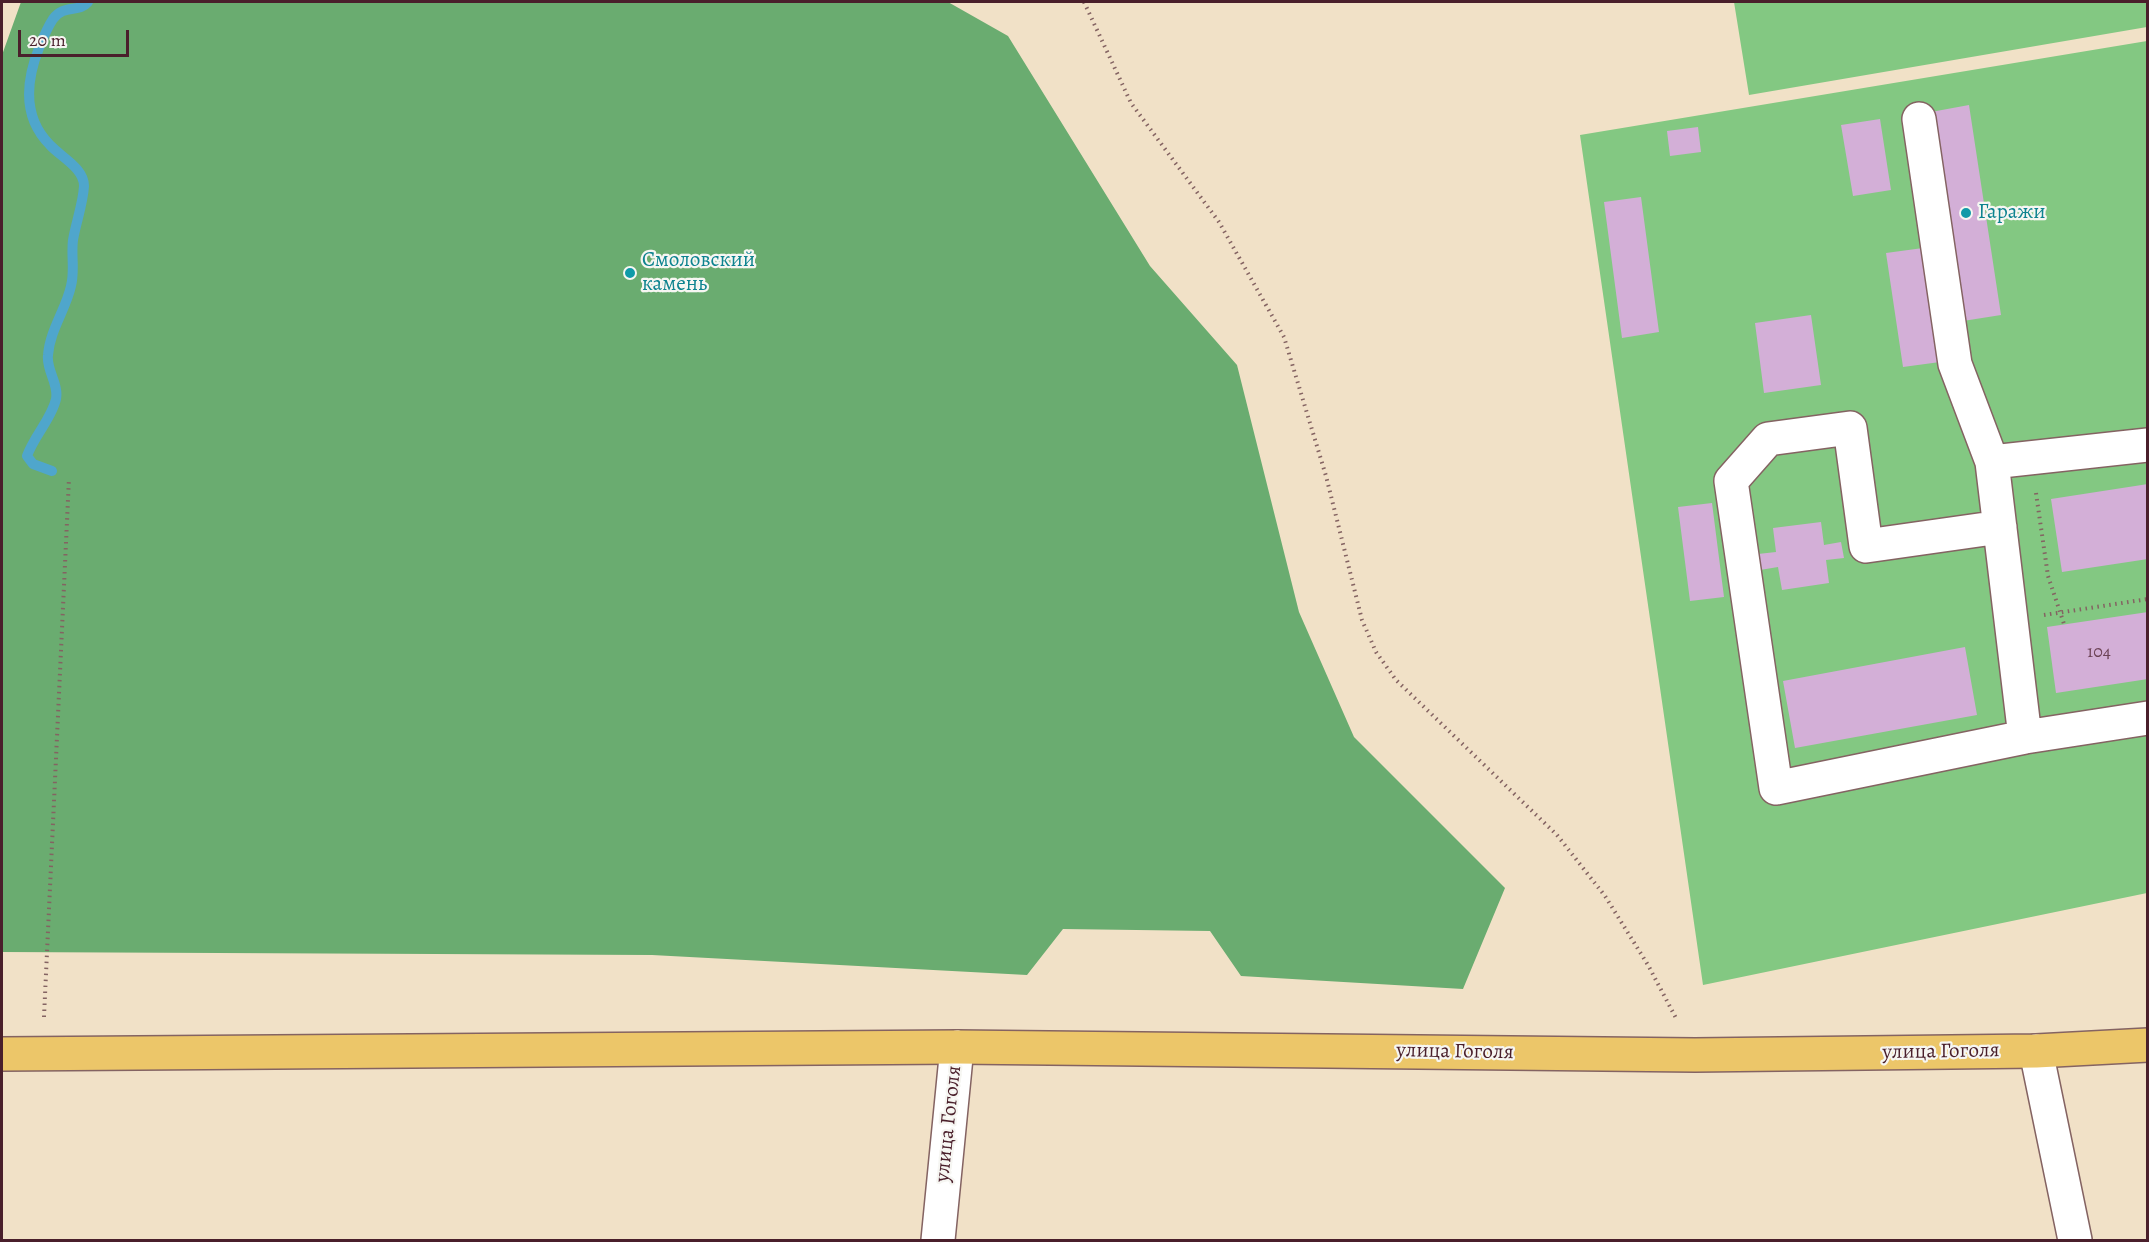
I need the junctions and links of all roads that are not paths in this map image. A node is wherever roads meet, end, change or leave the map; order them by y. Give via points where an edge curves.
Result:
1 (1919, 119) dead end
2 (2148, 445) edge
3 (1992, 462) junction
4 (2000, 527) junction
5 (2148, 718) edge
6 (2025, 737) junction
7 (2148, 1045) edge
8 (957, 1047) junction
9 (2036, 1051) junction
10 (2, 1054) edge
11 (938, 1240) edge
12 (2075, 1240) edge

1 - 3 street via 1955,364
2 - 3 street
3 - 4 street
4 - 6 street
4 - 6 street via 1866,546 1850,428 1767,439 1731,481 1776,788
5 - 6 street
7 - 9 main road, улица Гоголя
8 - 9 main road, улица Гоголя via 1695,1055
8 - 10 main road
8 - 11 street, улица Гоголя
9 - 12 street

